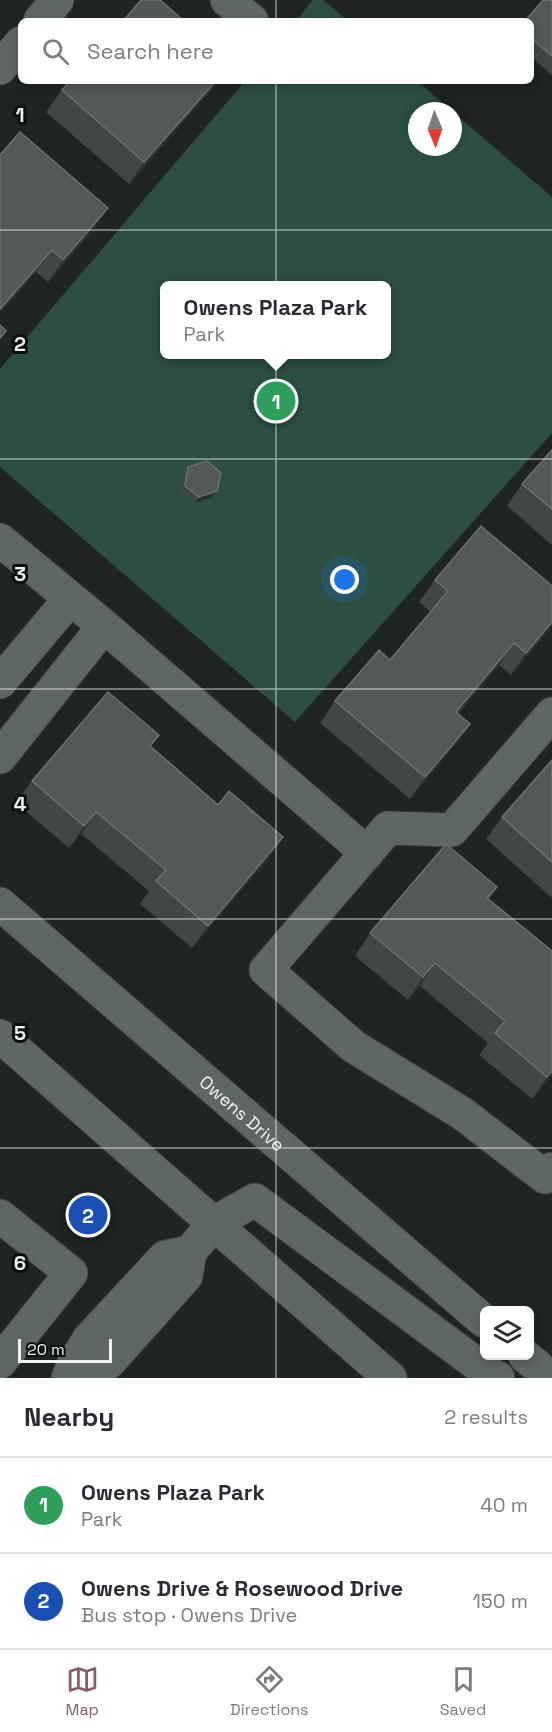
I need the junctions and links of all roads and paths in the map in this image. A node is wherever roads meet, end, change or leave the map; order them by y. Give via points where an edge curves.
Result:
1 (57, 0) edge
2 (227, 0) edge
3 (42, 18) edge
4 (248, 18) edge
5 (18, 47) edge
6 (0, 68) edge
7 (0, 540) edge
8 (70, 599) junction
9 (104, 626) junction
10 (0, 682) edge
11 (552, 714) edge
12 (0, 757) edge
13 (367, 853) junction
14 (0, 904) edge
15 (0, 1036) edge
16 (552, 1169) edge
17 (0, 1216) edge
18 (214, 1223) junction
19 (190, 1252) junction
20 (480, 1318) edge
21 (530, 1360) edge
22 (0, 1362) edge
23 (68, 1378) edge
24 (89, 1378) edge
25 (390, 1378) edge
26 (498, 1378) edge
27 (551, 1378) edge

1 - 3 street
2 - 4 street
5 - 6 street
7 - 8 street
8 - 9 street
8 - 10 street
9 - 12 street
9 - 13 street
11 - 13 street via 452,830 388,828
13 - 16 street via 266,970 353,1046 463,1114 545,1177
14 - 20 street, Owens Drive
15 - 18 street
17 - 22 street via 71,1273
18 - 19 street
18 - 25 street
18 - 26 street via 255,1200
19 - 23 street via 165,1257 89,1339
19 - 24 street via 186,1276 109,1362
21 - 27 street

